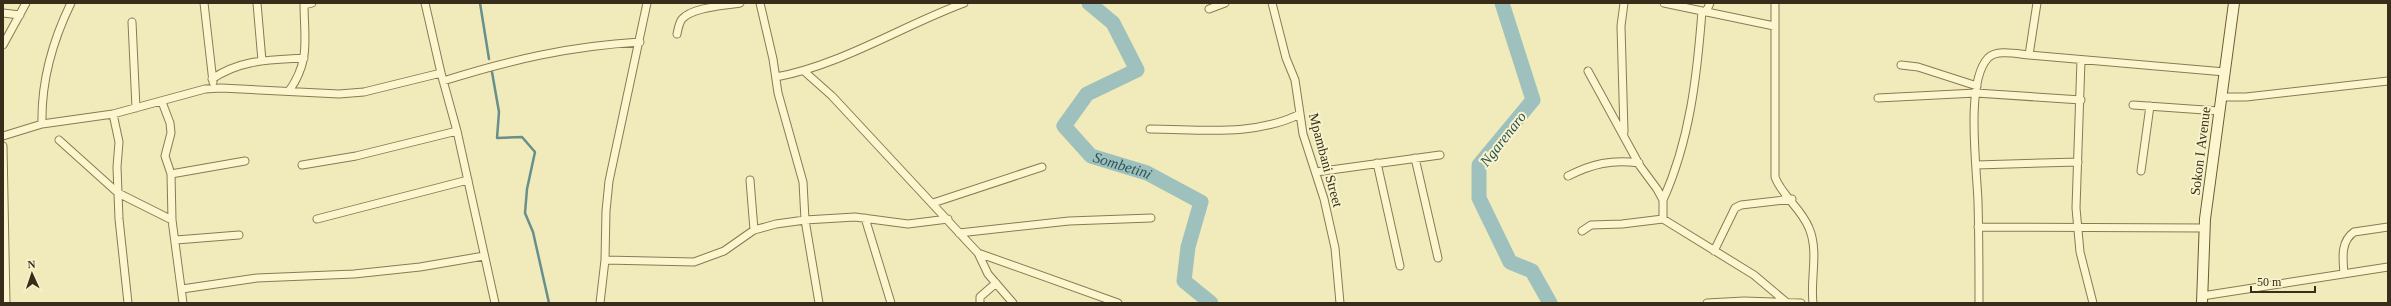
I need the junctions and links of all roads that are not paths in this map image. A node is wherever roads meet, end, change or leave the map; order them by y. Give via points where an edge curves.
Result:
1 (26, 3) edge
2 (71, 3) edge
3 (204, 3) edge
4 (257, 3) edge
5 (312, 3) edge
6 (425, 3) edge
7 (647, 3) edge
8 (740, 3) edge
9 (760, 3) edge
10 (964, 3) edge
11 (1225, 3) edge
12 (1272, 3) edge
13 (1624, 3) edge
14 (1664, 3) edge
15 (1710, 3) edge
16 (1775, 3) edge
17 (2037, 3) edge
18 (2234, 3) edge
19 (304, 4) edge
20 (1209, 9) dead end
21 (1704, 12) junction
22 (3, 13) edge
23 (20, 15) junction
24 (132, 22) dead end
25 (1774, 26) junction
26 (677, 34) dead end
27 (640, 42) junction
28 (3, 45) edge
29 (2029, 55) junction
30 (304, 58) junction
31 (2081, 60) junction
32 (262, 61) junction
33 (1901, 65) dead end
34 (1588, 71) dead end
35 (805, 72) junction
36 (2225, 72) junction
37 (441, 73) junction
38 (776, 77) junction
39 (212, 79) junction
40 (2388, 80) edge
41 (444, 82) junction
42 (213, 88) junction
43 (1976, 90) junction
44 (289, 91) junction
45 (2221, 97) junction
46 (1878, 98) dead end
47 (2081, 100) junction
48 (162, 102) junction
49 (2133, 105) dead end
50 (2150, 106) junction
51 (136, 108) junction
52 (2219, 111) junction
53 (113, 114) junction
54 (1300, 114) junction
55 (42, 124) junction
56 (1150, 129) dead end
57 (457, 131) junction
58 (3, 136) edge
59 (1624, 136) junction
60 (59, 140) dead end
61 (3, 146) edge
62 (1440, 155) dead end
63 (1415, 158) junction
64 (245, 161) dead end
65 (2078, 162) junction
66 (1377, 163) junction
67 (1639, 163) junction
68 (302, 165) dead end
69 (1976, 165) junction
70 (1042, 167) dead end
71 (2141, 171) dead end
72 (1316, 172) junction
73 (171, 174) junction
74 (1568, 176) dead end
75 (468, 180) junction
76 (750, 180) dead end
77 (118, 193) junction
78 (1792, 199) junction
79 (1662, 200) junction
80 (933, 204) junction
81 (865, 218) junction
82 (1151, 218) dead end
83 (317, 219) dead end
84 (948, 219) junction
85 (1663, 219) junction
86 (172, 220) junction
87 (805, 220) junction
88 (1978, 227) junction
89 (2388, 227) edge
90 (2205, 228) junction
91 (2078, 229) junction
92 (754, 230) junction
93 (1582, 231) dead end
94 (959, 233) junction
95 (239, 235) dead end
96 (176, 240) junction
97 (1714, 251) junction
98 (978, 253) junction
99 (484, 256) junction
100 (1438, 258) dead end
101 (606, 260) junction
102 (1400, 266) dead end
103 (2388, 267) edge
104 (2344, 274) junction
105 (996, 283) junction
106 (182, 289) junction
107 (2202, 300) edge
108 (1744, 302) edge
109 (1770, 302) edge
110 (1786, 302) edge
111 (6, 303) edge
112 (128, 303) edge
113 (183, 303) edge
114 (495, 303) edge
115 (600, 303) edge
116 (819, 303) edge
117 (890, 303) edge
118 (980, 303) edge
119 (1013, 303) edge
120 (1118, 303) edge
121 (1340, 303) edge
122 (1707, 303) edge
123 (1801, 303) edge
124 (1814, 303) edge
125 (1979, 303) edge
126 (2094, 303) edge

1 - 23 street
2 - 55 street via 59,28 45,79
3 - 39 street
4 - 32 street
5 - 19 street
6 - 37 street
7 - 27 street
8 - 26 street via 688,14 681,20
9 - 38 street
10 - 35 street
11 - 20 street
12 - 54 street, Mpambani Street via 1286,58 1295,80
13 - 59 street via 1621,26
14 - 21 street
15 - 21 street
16 - 25 street
17 - 29 street
18 - 36 street, Sokon I Avenue
19 - 30 street
21 - 25 street
21 - 79 street via 1692,106 1678,160
22 - 23 street
23 - 28 street
24 - 51 street
25 - 78 street via 1775,177
27 - 41 street via 606,44 519,58
27 - 101 street via 609,181
29 - 31 street
29 - 43 street via 2000,54 1989,57 1983,64
30 - 32 street
30 - 44 street via 302,70
31 - 36 street
31 - 47 street
32 - 39 street via 232,66
33 - 43 street via 1918,67
34 - 59 street
35 - 38 street
35 - 80 street via 832,96
36 - 45 street, Sokon I Avenue
37 - 41 street
37 - 44 street via 348,94
38 - 87 street via 778,93 803,182
39 - 42 street
40 - 45 street via 2246,97
41 - 57 street
42 - 44 street
42 - 48 street
43 - 46 street
43 - 47 street
43 - 69 street
45 - 52 street, Sokon I Avenue
47 - 65 street
48 - 51 street
48 - 73 street via 170,123 171,133 165,156
49 - 50 street
50 - 52 street
50 - 71 street
51 - 53 street
52 - 90 street, Sokon I Avenue
53 - 55 street
53 - 77 street via 119,147
54 - 56 street via 1273,125 1247,129
54 - 72 street, Mpambani Street via 1303,134
55 - 58 street
57 - 68 street via 356,156
57 - 75 street
59 - 67 street
60 - 77 street
61 - 111 street
62 - 63 street
63 - 66 street
63 - 100 street
64 - 73 street
65 - 69 street
65 - 91 street
66 - 72 street
66 - 102 street
67 - 74 street via 1605,162 1589,165
67 - 79 street
69 - 88 street
70 - 80 street
72 - 121 street, Mpambani Street via 1335,248
73 - 86 street
75 - 83 street
75 - 99 street
76 - 92 street
77 - 86 street
77 - 112 street
78 - 97 street via 1741,205 1735,208
78 - 124 street via 1804,218 1812,239
79 - 85 street
80 - 84 street
81 - 84 street via 904,224
81 - 87 street
81 - 117 street
82 - 94 street via 1069,221
84 - 94 street
85 - 93 street via 1591,225
85 - 97 street
86 - 96 street
87 - 92 street
87 - 116 street
88 - 91 street
88 - 125 street
89 - 104 street via 2366,229 2349,235 2342,254
90 - 91 street via 2188,226
90 - 107 street, Sokon I Avenue
91 - 126 street via 2080,252
92 - 101 street via 724,251 694,262
94 - 98 street
95 - 96 street
96 - 106 street
97 - 110 street via 1754,275
98 - 105 street
98 - 120 street
99 - 106 street via 420,267 354,274 257,278
99 - 114 street
101 - 115 street
103 - 104 street
104 - 107 street
105 - 118 street via 980,297
105 - 119 street
106 - 113 street
108 - 109 street
108 - 122 street
109 - 110 street
110 - 123 street

